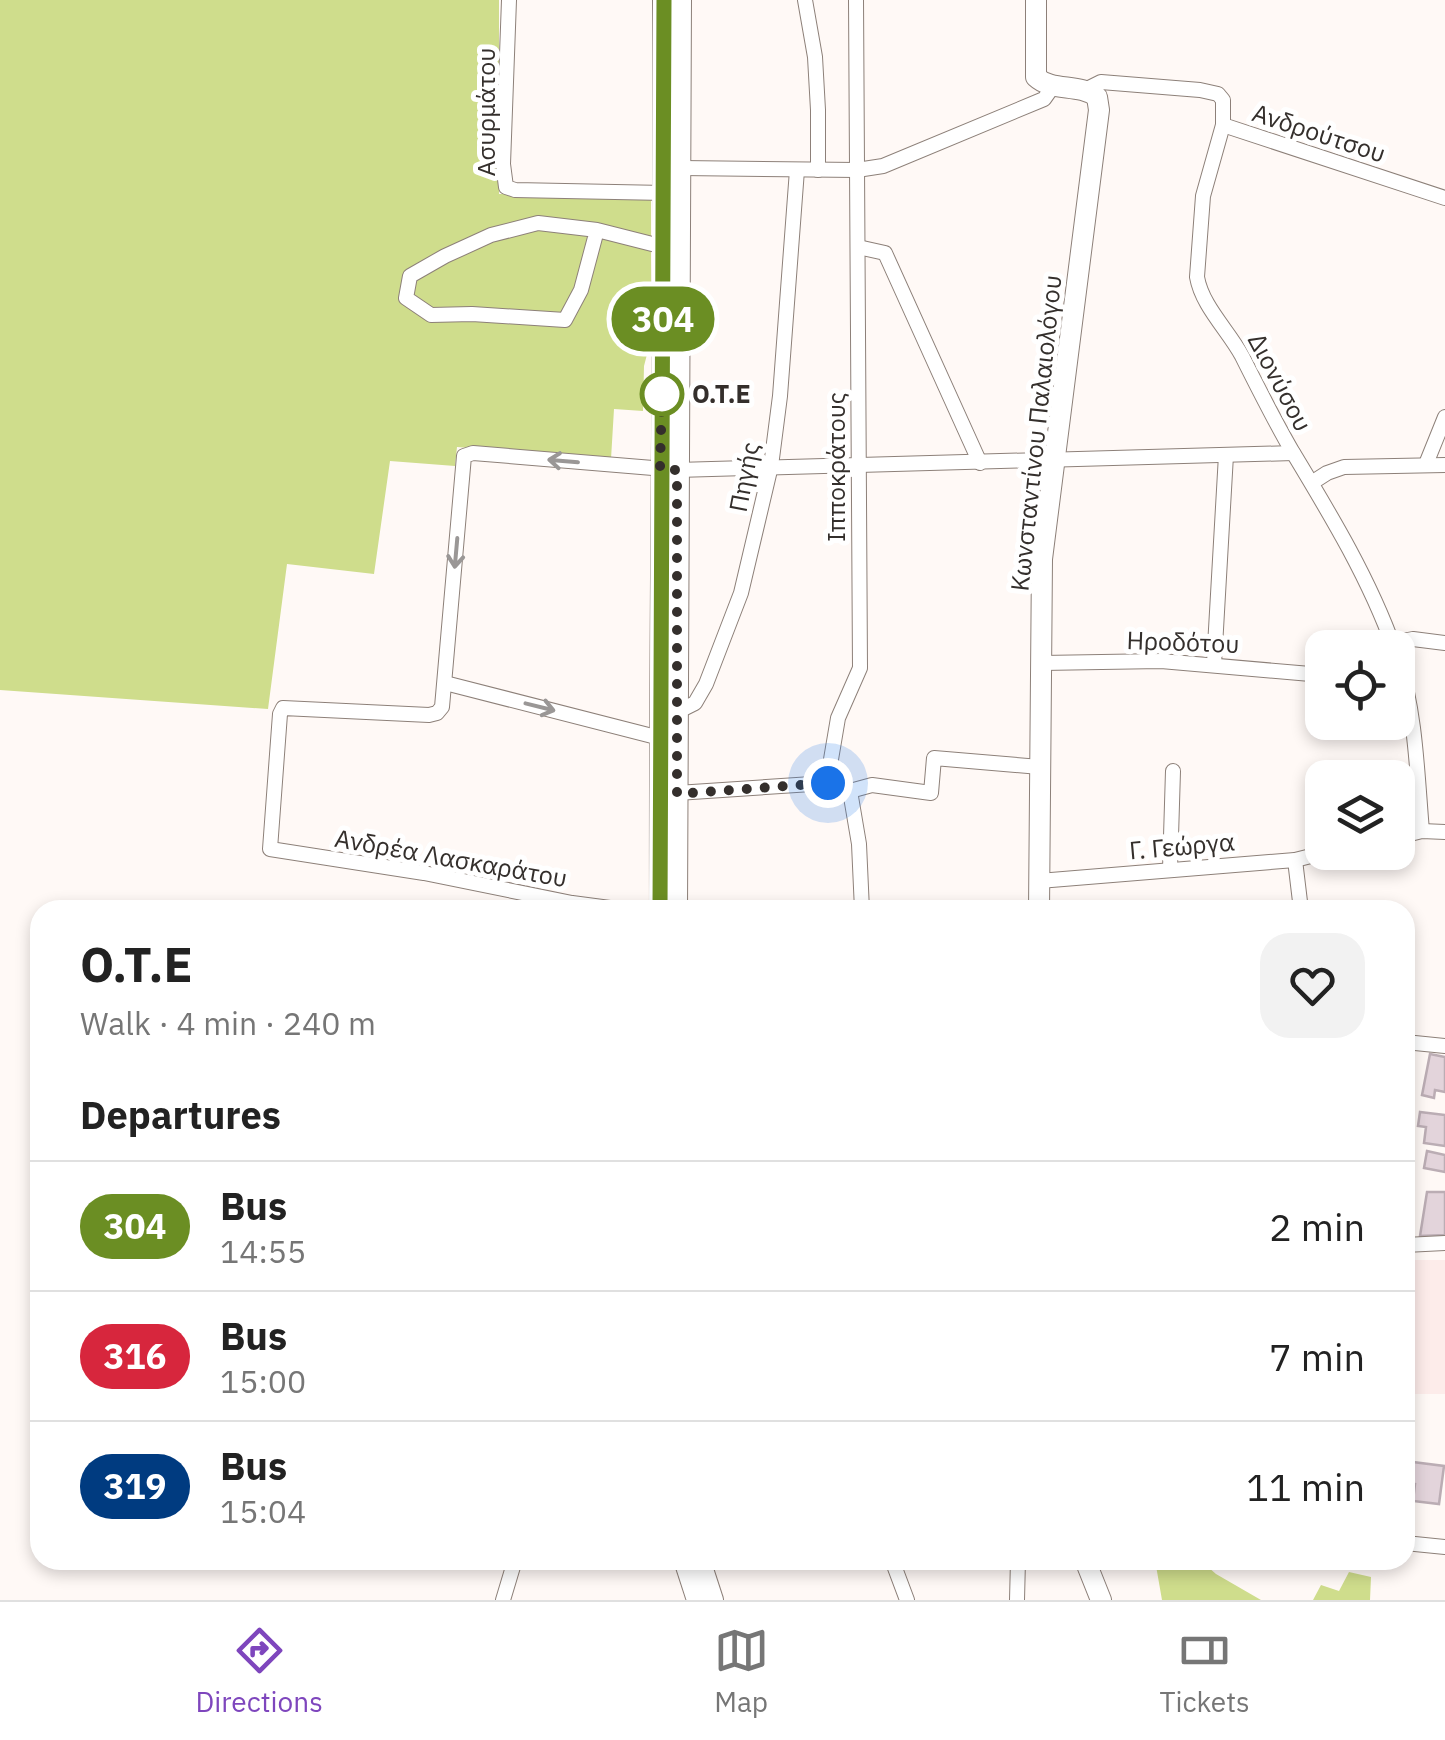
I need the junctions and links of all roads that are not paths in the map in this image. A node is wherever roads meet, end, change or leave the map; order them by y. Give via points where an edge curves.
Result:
1 (509, 0) edge
2 (664, 0) edge
3 (681, 0) edge
4 (805, 0) edge
5 (856, 0) edge
6 (1036, 0) edge
7 (1054, 85) junction
8 (1087, 89) junction
9 (1223, 125) junction
10 (681, 168) junction
11 (797, 170) junction
12 (818, 170) junction
13 (857, 170) junction
14 (664, 193) junction
15 (1445, 198) edge
16 (596, 230) junction
17 (664, 247) junction
18 (858, 247) junction
19 (1445, 417) edge
20 (1293, 453) junction
21 (1226, 455) junction
22 (1054, 460) junction
23 (980, 463) junction
24 (1426, 464) junction
25 (858, 465) junction
26 (1445, 465) edge
27 (771, 466) junction
28 (669, 470) junction
29 (1313, 482) junction
30 (1387, 630) edge
31 (1415, 639) edge
32 (1445, 644) edge
33 (1042, 663) junction
34 (1214, 664) junction
35 (1305, 672) edge
36 (445, 683) junction
37 (677, 708) junction
38 (660, 738) junction
39 (1414, 740) edge
40 (1040, 767) junction
41 (1174, 770) dead end
42 (828, 783) junction
43 (850, 791) junction
44 (677, 794) junction
45 (1422, 831) junction
46 (1445, 832) edge
47 (1415, 833) edge
48 (1305, 858) edge
49 (1295, 860) junction
50 (1170, 869) junction
51 (1039, 880) junction
52 (557, 900) edge
53 (660, 900) edge
54 (677, 900) edge
55 (862, 900) edge
56 (1038, 900) edge
57 (1299, 900) edge
58 (1415, 1043) edge
59 (1445, 1046) edge
60 (1445, 1244) edge
61 (1415, 1245) edge
62 (1415, 1544) edge
63 (1445, 1547) edge
64 (513, 1570) edge
65 (688, 1570) edge
66 (703, 1570) edge
67 (896, 1570) edge
68 (1018, 1570) edge
69 (1089, 1570) edge
70 (503, 1600) edge
71 (698, 1600) edge
72 (713, 1600) edge
73 (906, 1600) edge
74 (1017, 1600) edge
75 (1102, 1600) edge

1 - 14 street, Ασυρμάτου via 506,187
2 - 14 main road
3 - 10 main road
4 - 12 street via 815,57
5 - 13 street, Ιπποκράτους
6 - 7 main road via 1036,76
7 - 8 main road
7 - 13 street via 1044,99 883,166
8 - 9 street, Ανδρούτσου via 1101,82 1218,94
8 - 22 main road, Κωνσταντίνου Παλαιολόγου via 1097,96 1099,110
9 - 15 street, Ανδρούτσου
9 - 20 street, Διονύσου via 1204,196 1199,290
10 - 11 street
10 - 28 main road
11 - 12 street
11 - 27 street, Πηγής
12 - 13 street
13 - 18 street, Ιπποκράτους
14 - 17 main road
16 - 16 street via 538,223 491,235 410,276 406,298 431,315 565,320 581,290
16 - 17 street
17 - 28 main road
18 - 23 street via 885,253
18 - 25 street, Ιπποκράτους
19 - 24 street
20 - 21 street
20 - 29 street, Διονύσου
21 - 22 street
21 - 34 street
22 - 23 street
22 - 33 main road, Κωνσταντίνου Παλαιολόγου via 1042,559
23 - 25 street
24 - 26 street
24 - 29 street via 1344,468
25 - 27 street
25 - 42 street, Ιπποκράτους via 860,668 838,718
27 - 28 street
27 - 37 street, Πηγής via 741,593 706,684 695,703
28 -> 36 street via 464,456
28 - 37 main road
28 - 38 main road
29 - 30 street, Διονύσου
31 - 32 street
33 - 34 street, Ηροδότου
33 - 40 main road, Κωνσταντίνου Παλαιολόγου
34 - 35 street, Ηροδότου
36 -> 38 street
36 - 52 street, Ανδρέα Λασκαράτου via 442,708 429,715 283,708 270,849
37 - 44 main road
38 - 53 main road
39 - 45 street, Διονύσου
40 - 43 street via 934,758 931,792 872,785
40 - 51 main road, Κωνσταντίνου Παλαιολόγου
41 - 50 street
42 - 43 street
42 - 44 street
43 - 55 street
44 - 54 main road
45 - 46 street
45 - 47 street
48 - 49 street, Γ. Γεώργα
49 - 50 street, Γ. Γεώργα
49 - 57 street
50 - 51 street, Γ. Γεώργα
51 - 56 main road, Κωνσταντίνου Παλαιολόγου
58 - 59 street
60 - 61 street
62 - 63 street
64 - 70 street
65 - 71 main road
66 - 72 main road
67 - 73 street
68 - 74 street
69 - 75 main road

